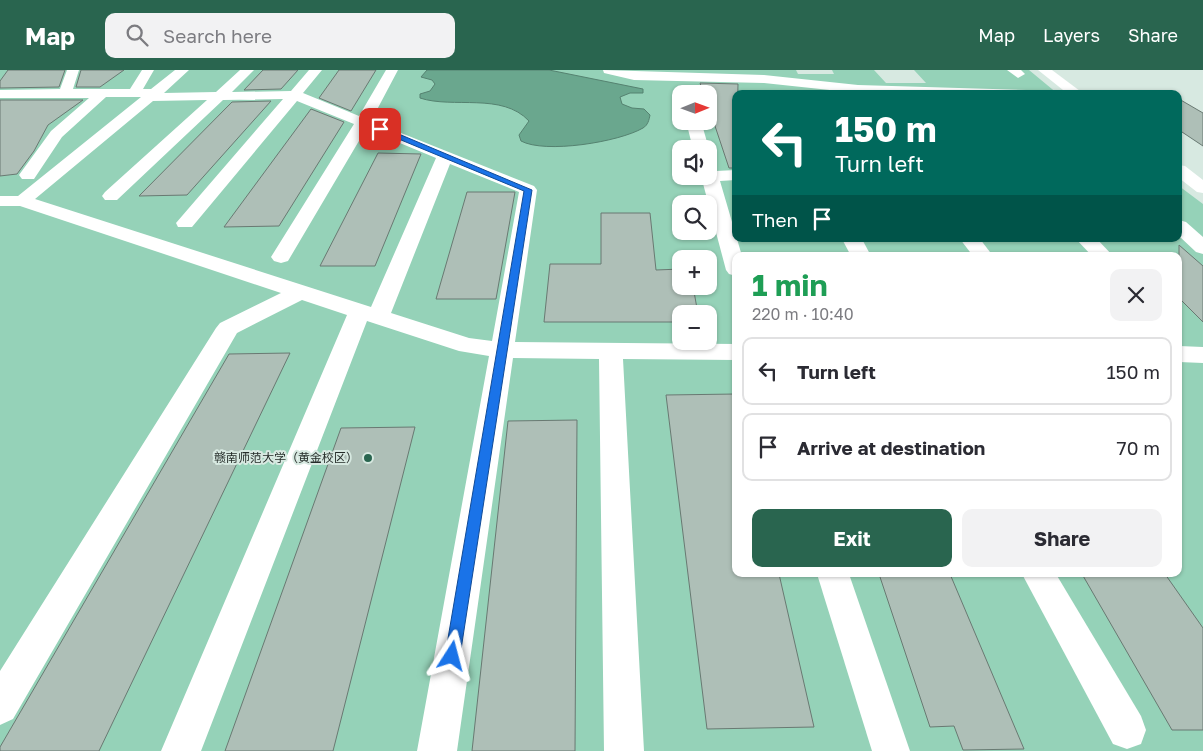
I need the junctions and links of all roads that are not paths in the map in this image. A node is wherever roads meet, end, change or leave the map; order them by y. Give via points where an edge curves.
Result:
1 (73, 70) edge
2 (148, 70) edge
3 (183, 70) edge
4 (248, 70) edge
5 (316, 70) edge
6 (392, 70) edge
7 (609, 70) edge
8 (1044, 70) edge
9 (788, 72) edge
10 (708, 74) edge
11 (945, 76) dead end
12 (679, 77) junction
13 (764, 79) junction
14 (681, 85) edge
15 (861, 87) edge
16 (770, 90) edge
17 (907, 90) edge
18 (952, 90) edge
19 (1072, 90) edge
20 (134, 93) junction
21 (0, 94) edge
22 (23, 94) junction
23 (65, 94) junction
24 (102, 94) junction
25 (152, 95) junction
26 (295, 95) junction
27 (222, 96) junction
28 (0, 109) edge
29 (363, 122) junction
30 (445, 155) junction
31 (1182, 172) edge
32 (717, 174) edge
33 (28, 175) dead end
34 (732, 175) edge
35 (712, 185) edge
36 (1203, 188) edge
37 (112, 196) dead end
38 (22, 200) junction
39 (0, 201) edge
40 (185, 223) dead end
41 (1182, 229) edge
42 (972, 242) edge
43 (1089, 242) edge
44 (1203, 248) edge
45 (980, 252) edge
46 (1099, 252) edge
47 (732, 256) edge
48 (281, 257) dead end
49 (300, 292) junction
50 (369, 314) junction
51 (503, 350) junction
52 (611, 352) junction
53 (732, 352) edge
54 (1182, 354) edge
55 (1203, 355) edge
56 (834, 577) edge
57 (1040, 577) edge
58 (0, 706) edge
59 (1127, 730) dead end
60 (891, 750) edge
61 (181, 751) edge
62 (437, 751) edge
63 (624, 751) edge

1 - 23 street
2 - 20 street
3 - 25 street
4 - 27 street
5 - 26 street
6 - 29 street
7 - 12 street via 634,76
8 - 19 street
9 - 13 street
9 - 15 street
10 - 12 street
10 - 13 street
11 - 18 street
12 - 14 street
13 - 15 street
13 - 16 street
15 - 17 street
20 - 24 street
20 - 25 street
21 - 22 street
22 - 23 street
22 - 28 street
23 - 24 street
24 - 33 street via 56,134
25 - 27 street
25 - 38 street
26 - 27 street
26 - 29 street
26 - 40 street
27 - 37 street
29 - 30 street
29 - 48 street
30 - 50 street
30 - 51 street via 528,190
31 - 36 street
32 - 34 street
35 - 47 street
38 - 39 street
38 - 49 street
41 - 44 street
42 - 45 street
43 - 46 street
49 - 50 street
49 - 58 street via 228,328
50 - 51 street via 467,346
50 - 61 street
51 - 52 street
51 - 62 street
52 - 53 street
52 - 63 street
54 - 55 street
56 - 60 street
57 - 59 street

